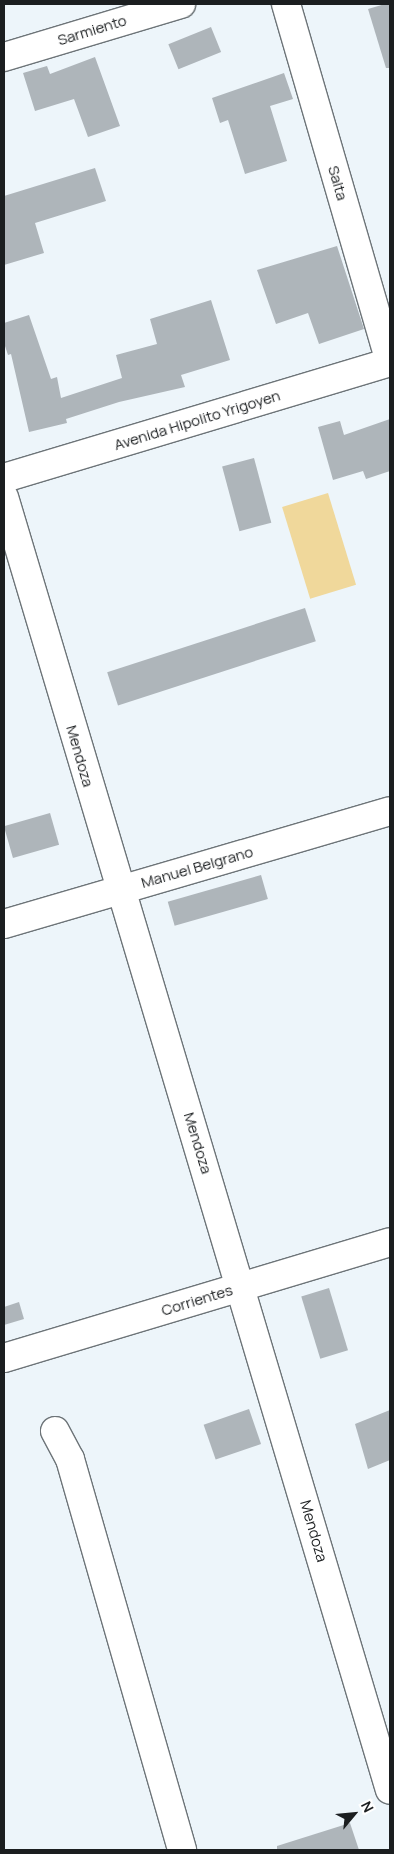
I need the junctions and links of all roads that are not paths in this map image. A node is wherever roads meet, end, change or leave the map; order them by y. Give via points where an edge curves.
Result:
1 (181, 4) edge
2 (286, 4) edge
3 (4, 57) edge
4 (390, 362) edge
5 (4, 478) edge
6 (4, 497) edge
7 (390, 811) edge
8 (120, 890) junction
9 (4, 924) edge
10 (390, 1242) edge
11 (241, 1286) junction
12 (4, 1358) edge
13 (55, 1431) dead end
14 (386, 1761) edge
15 (390, 1790) edge
16 (182, 1850) edge

1 - 3 street, Sarmiento
2 - 4 street, Salta
4 - 5 street, Avenida Hipolito Yrigoyen
6 - 8 street, Mendoza
7 - 8 street, Manuel Belgrano
8 - 9 street, Manuel Belgrano
8 - 11 street, Mendoza
10 - 11 street, Corrientes
11 - 12 street, Corrientes
11 - 14 street, Mendoza
13 - 16 street via 70,1459
14 - 15 street, Mendoza

